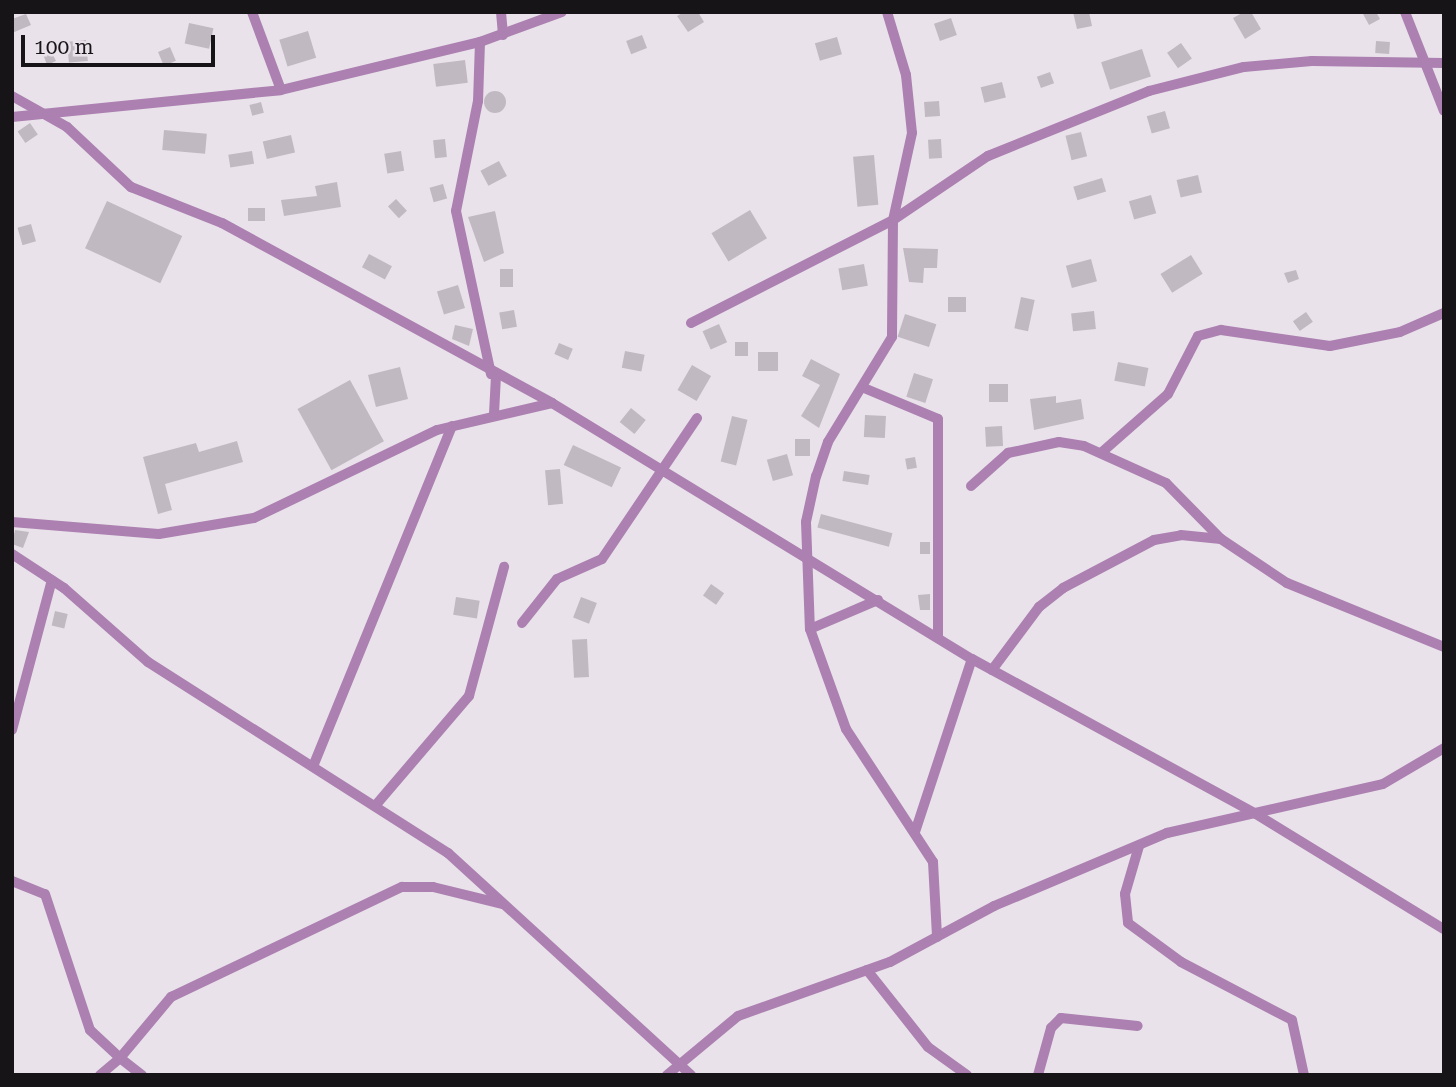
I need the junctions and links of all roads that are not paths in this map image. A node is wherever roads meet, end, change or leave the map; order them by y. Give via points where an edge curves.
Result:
1 (252, 12) edge
2 (501, 12) edge
3 (562, 12) edge
4 (887, 12) edge
5 (1405, 12) edge
6 (503, 35) junction
7 (480, 42) junction
8 (1444, 63) edge
9 (1423, 64) junction
10 (281, 89) junction
11 (12, 96) edge
12 (1444, 111) edge
13 (43, 114) junction
14 (12, 117) edge
15 (893, 220) junction
16 (1444, 313) edge
17 (691, 323) dead end
18 (494, 375) junction
19 (864, 388) junction
20 (552, 403) junction
21 (494, 415) junction
22 (697, 418) dead end
23 (452, 426) junction
24 (1101, 453) junction
25 (659, 469) junction
26 (971, 486) dead end
27 (12, 522) edge
28 (1221, 539) junction
29 (12, 554) edge
30 (806, 555) junction
31 (504, 567) dead end
32 (52, 580) junction
33 (878, 600) junction
34 (522, 624) dead end
35 (810, 629) junction
36 (938, 636) junction
37 (1444, 647) edge
38 (972, 659) junction
39 (992, 670) junction
40 (12, 730) edge
41 (1444, 748) edge
42 (314, 764) junction
43 (374, 806) junction
44 (1256, 814) junction
45 (915, 832) junction
46 (1139, 846) junction
47 (12, 881) edge
48 (504, 905) junction
49 (1444, 929) edge
50 (937, 937) junction
51 (867, 970) junction
52 (1138, 1026) dead end
53 (120, 1058) junction
54 (683, 1062) junction
55 (100, 1075) edge
56 (142, 1075) edge
57 (667, 1075) edge
58 (691, 1075) edge
59 (967, 1075) edge
60 (1038, 1075) edge
61 (1304, 1075) edge

1 - 10 street
2 - 6 street
3 - 6 street
4 - 15 street via 912,122
5 - 9 street
6 - 7 street
7 - 10 street
7 - 18 street via 478,101 456,211
8 - 9 street
9 - 12 street
9 - 15 street via 1312,61 1244,67 1149,91 988,156
10 - 13 street
11 - 13 street
13 - 14 street
13 - 18 street via 67,127 131,187 222,223
15 - 17 street
15 - 19 street via 892,337
16 - 24 street via 1400,332 1330,346 1221,330 1198,336 1183,355 1168,394
18 - 20 street
18 - 21 street
19 - 30 street via 828,442 816,476
19 - 36 street via 938,419
20 - 21 street
20 - 25 street
21 - 23 street
22 - 25 street
23 - 27 street via 254,518 159,534
23 - 42 street
24 - 26 street via 1059,442 1033,446 1008,453
24 - 28 street via 1181,494
25 - 30 street
25 - 34 street via 602,559 556,579
28 - 37 street via 1287,583
28 - 39 street via 1154,540 1094,570 1039,607
29 - 32 street
30 - 33 street
30 - 35 street
31 - 43 street via 470,696
32 - 40 street
32 - 42 street via 148,662
33 - 35 street
33 - 36 street
35 - 45 street via 846,729
36 - 38 street
38 - 39 street
38 - 45 street
39 - 44 street
41 - 44 street via 1383,784
42 - 43 street
43 - 48 street via 448,853
44 - 46 street via 1167,833
44 - 49 street
45 - 50 street via 935,871
46 - 50 street via 994,906
46 - 61 street via 1125,894 1128,923 1181,962 1292,1020
47 - 53 street via 46,894 90,1030
48 - 53 street via 421,886 393,891 172,998
48 - 54 street
50 - 51 street
51 - 54 street via 738,1016
51 - 59 street via 904,1022
52 - 60 street via 1061,1018 1051,1028
53 - 55 street
53 - 56 street
54 - 57 street
54 - 58 street

